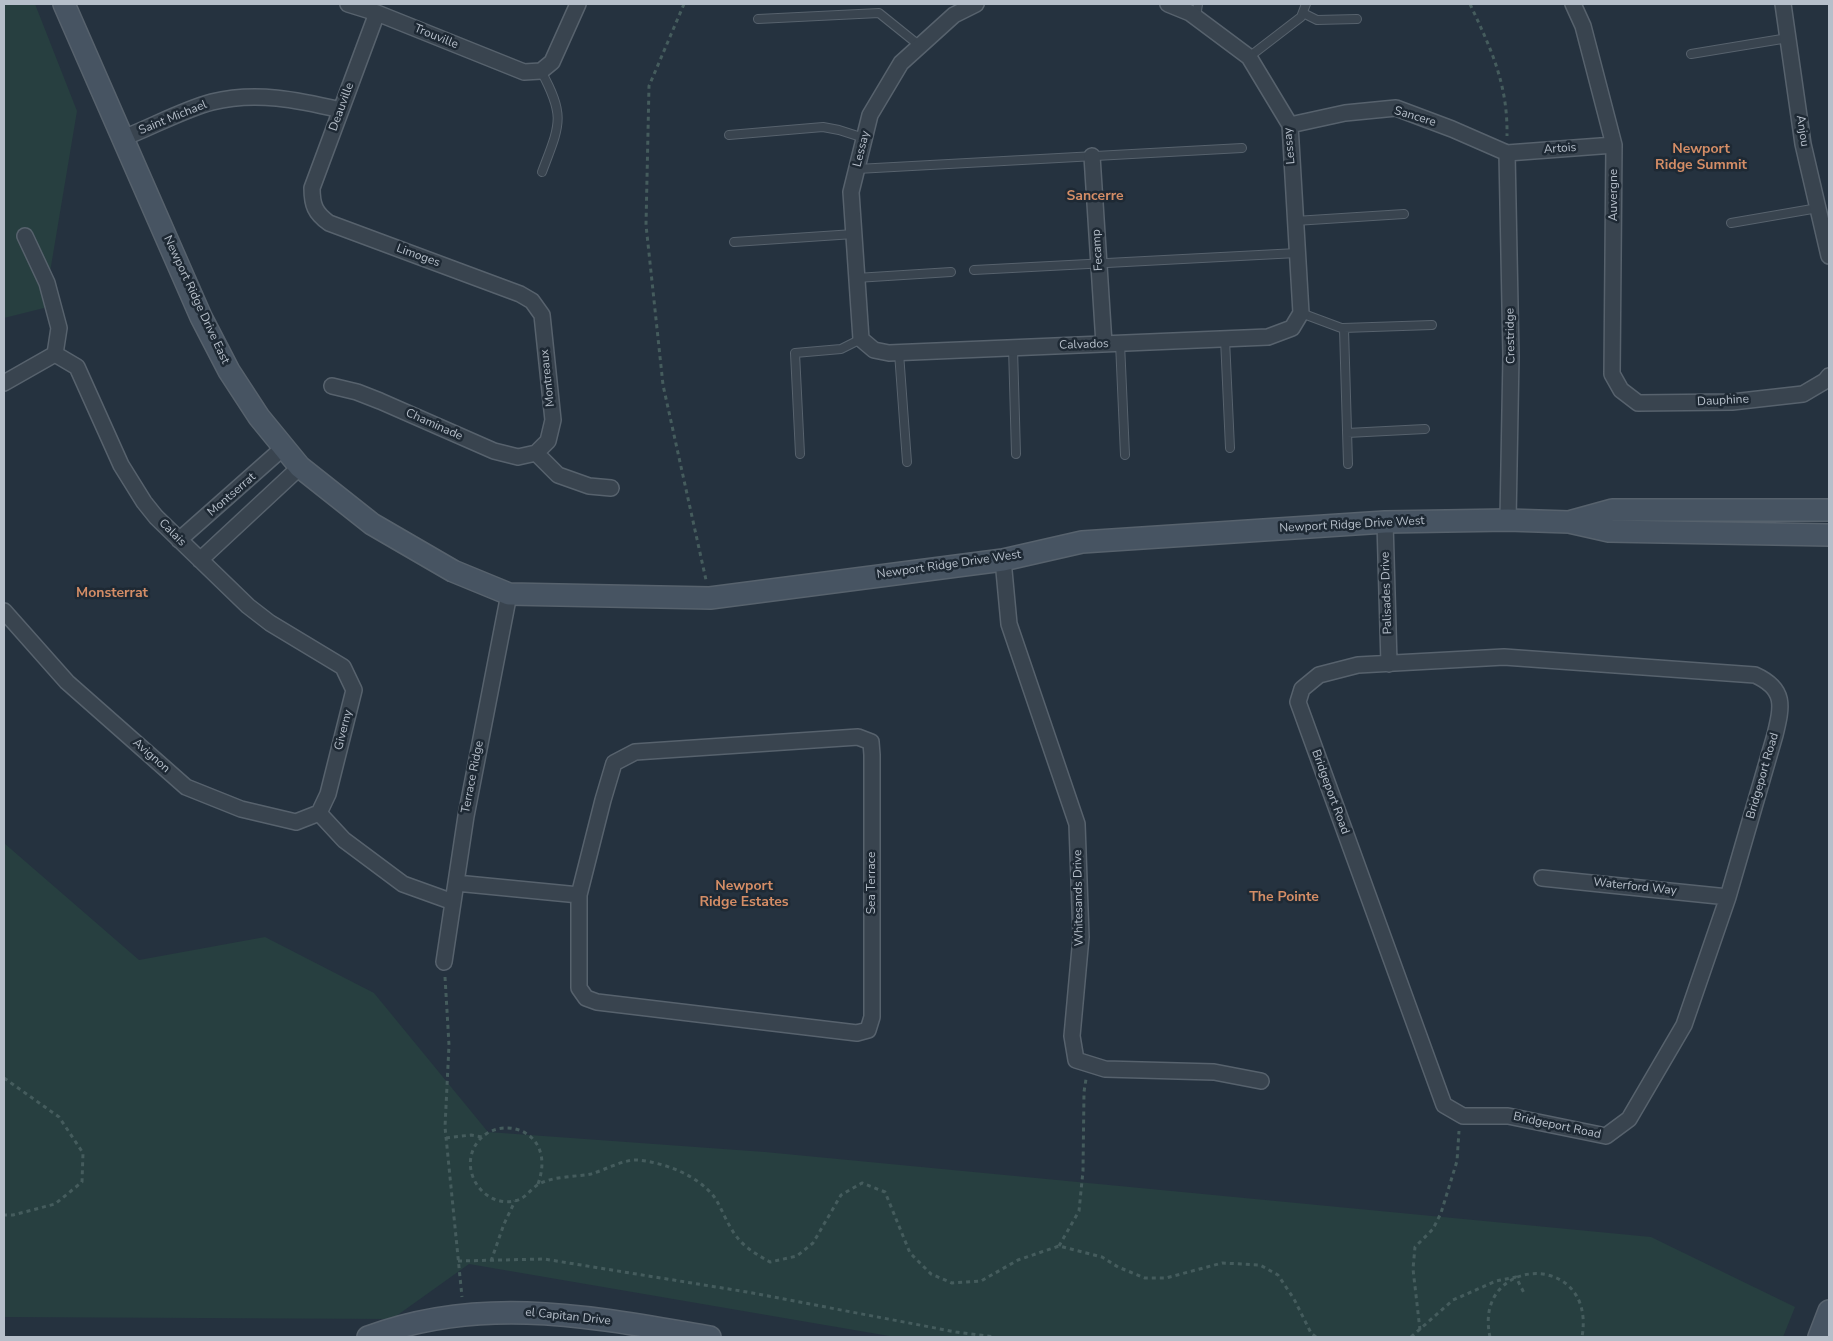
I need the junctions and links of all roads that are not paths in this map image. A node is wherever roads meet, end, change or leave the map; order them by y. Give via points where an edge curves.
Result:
1 (64, 4) edge
2 (348, 4) edge
3 (578, 4) edge
4 (871, 4) edge
5 (976, 4) edge
6 (1168, 4) edge
7 (1306, 4) edge
8 (1573, 4) edge
9 (1782, 4) edge
10 (1197, 11) edge
11 (377, 13) junction
12 (872, 13) junction
13 (1303, 13) junction
14 (758, 19) dead end
15 (1357, 19) dead end
16 (1788, 38) junction
17 (920, 46) junction
18 (1691, 54) dead end
19 (1248, 58) junction
20 (541, 71) junction
21 (341, 110) junction
22 (1290, 125) junction
23 (729, 135) dead end
24 (123, 138) junction
25 (864, 138) junction
26 (1614, 145) junction
27 (1242, 148) dead end
28 (1507, 152) junction
29 (1092, 156) junction
30 (857, 169) junction
31 (542, 172) dead end
32 (312, 202) joint
33 (1818, 208) junction
34 (1404, 214) dead end
35 (1295, 221) junction
36 (1731, 224) dead end
37 (854, 234) junction
38 (25, 236) dead end
39 (734, 242) dead end
40 (1298, 253) junction
41 (1829, 256) edge
42 (1099, 263) junction
43 (974, 270) dead end
44 (951, 272) dead end
45 (856, 278) junction
46 (532, 301) joint
47 (1301, 313) junction
48 (1432, 325) dead end
49 (1343, 328) junction
50 (861, 339) junction
51 (1225, 339) junction
52 (1120, 343) junction
53 (1104, 344) junction
54 (1013, 348) junction
55 (899, 353) junction
56 (55, 354) junction
57 (1827, 378) edge
58 (4, 383) edge
59 (332, 386) dead end
60 (1621, 390) joint
61 (1424, 428) dead end
62 (1347, 433) junction
63 (283, 448) junction
64 (1230, 448) dead end
65 (536, 453) junction
66 (800, 454) dead end
67 (1016, 454) dead end
68 (1125, 455) dead end
69 (907, 462) dead end
70 (1348, 464) dead end
71 (300, 466) junction
72 (611, 488) dead end
73 (224, 502) junction
74 (1829, 510) edge
75 (241, 520) junction
76 (1508, 520) junction
77 (1384, 522) junction
78 (1570, 522) junction
79 (1829, 535) edge
80 (179, 540) junction
81 (200, 560) junction
82 (1003, 560) junction
83 (509, 594) junction
84 (4, 611) edge
85 (1388, 664) junction
86 (343, 667) joint
87 (319, 813) junction
88 (1542, 878) dead end
89 (456, 883) junction
90 (579, 895) junction
91 (1728, 897) junction
92 (453, 902) junction
93 (444, 962) road end
94 (1261, 1081) dead end
95 (1829, 1311) edge
96 (368, 1337) edge
97 (710, 1337) edge
98 (1819, 1337) edge

1 - 24 street, Newport Ridge Drive East
2 - 11 street, Trouville
3 - 20 street via 552,62
4 - 12 lane
5 - 17 street, Lessay via 954,15
6 - 10 street, Lessay
7 - 13 lane
8 - 26 street, Auvergne via 1583,26
9 - 16 street, Anjou
10 - 19 street, Lessay
11 - 20 street, Trouville via 524,72
11 - 21 street, Deauville
12 - 14 lane
12 - 17 lane via 879,13
13 - 15 lane via 1317,20
13 - 19 lane
16 - 18 lane
16 - 33 street, Anjou via 1803,144
17 - 25 street, Lessay via 901,63 870,115
19 - 22 street, Lessay
20 - 31 lane via 554,96 559,115 556,136
21 - 24 street, Saint Michael via 288,98 250,97 212,102
21 - 32 street, Deauville via 312,188
22 - 28 street, Sancere via 1345,113 1396,108
22 - 35 street, Lessay
23 - 25 lane via 822,127
24 - 63 street, Newport Ridge Drive East via 216,348 243,394
25 - 30 street, Lessay
26 - 28 street, Artois
26 - 60 street, Auvergne via 1612,374
27 - 29 lane
28 - 76 street, Crestridge via 1511,356
29 - 30 lane
29 - 42 street, Fecamp
30 - 37 street, Lessay via 851,192
32 - 46 street, Limoges via 317,214 330,223
33 - 36 lane
33 - 41 street, Anjou
34 - 35 lane
35 - 40 street, Lessay
37 - 39 lane
37 - 45 street, Lessay
38 - 56 street via 47,283 59,328
40 - 42 lane
40 - 47 street, Lessay
42 - 43 lane
42 - 53 street, Fecamp
44 - 45 lane
45 - 50 street, Lessay
46 - 65 street, Montreaux via 542,315 553,420 548,441
47 - 49 lane
47 - 51 street, Calvados via 1292,328 1268,337
48 - 49 lane
49 - 62 lane
50 - 55 street, Calvados via 874,350
50 - 66 lane via 841,349 795,353
51 - 52 street, Calvados
51 - 64 lane
52 - 53 street, Calvados
52 - 68 lane
53 - 54 street, Calvados
54 - 55 street, Calvados
54 - 67 lane
55 - 69 lane
56 - 58 street
56 - 80 street, Calais via 77,367 130,481 144,502
57 - 60 street, Dauphine via 1803,394 1732,402 1638,403
59 - 65 street, Chaminade via 380,400 494,451 518,457
61 - 62 lane
62 - 70 lane
63 - 71 street, Newport Ridge Drive East
63 - 73 street, Montserrat
65 - 72 street via 558,475 589,486
71 - 75 street, Montserrat
71 - 83 street, Newport Ridge Drive East via 346,505 395,539 453,571
73 - 75 street
73 - 80 street, Montserrat
74 - 78 street, Newport Ridge Drive West via 1612,510
75 - 81 street, Montserrat
76 - 77 street, Newport Ridge Drive West
76 - 78 street, Newport Ridge Drive West
77 - 82 street, Newport Ridge Drive West via 1082,542
77 - 85 street, Palisades Drive
78 - 79 street, Newport Ridge Drive West via 1609,531
80 - 81 street, Calais
81 - 86 street, Calais via 270,623
82 - 83 street, Newport Ridge Drive West via 710,598
82 - 94 street, Whitesands Drive via 1009,624 1077,824 1081,937 1072,1036 1076,1060 1105,1069 1214,1072
83 - 89 street, Terrace Ridge
84 - 87 street, Avignon via 67,682 186,787 241,809 296,822
85 - 91 street, Bridgeport Road via 1504,657 1755,675 1766,680 1776,688 1780,711
85 - 91 street, Bridgeport Road via 1358,665 1319,675 1302,690 1298,702 1444,1105 1463,1116 1508,1116 1606,1136 1629,1119 1684,1025
86 - 87 street, Giverny via 354,690 328,794
87 - 92 street via 344,840 403,884
88 - 91 street, Waterford Way
89 - 90 street
89 - 92 street, Terrace Ridge
90 - 90 street, Sea Terrace via 579,988 586,998 597,1002 856,1033 868,1030 872,1008 871,742 858,737 635,752 614,763
92 - 93 street, Terrace Ridge
95 - 98 street
96 - 97 street, el Capitan Drive via 463,1315 526,1312 551,1312

